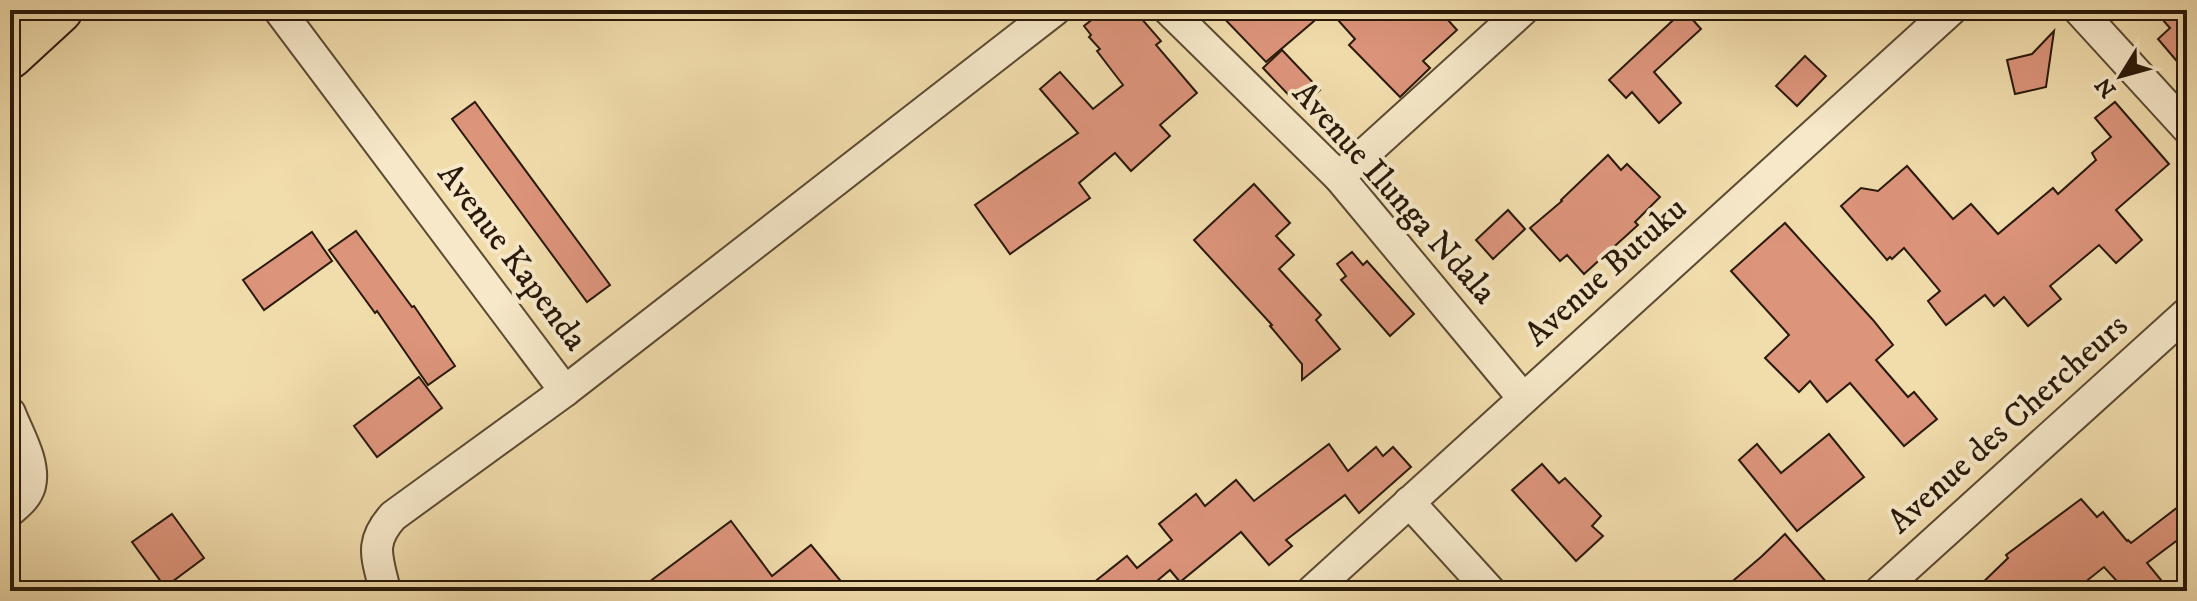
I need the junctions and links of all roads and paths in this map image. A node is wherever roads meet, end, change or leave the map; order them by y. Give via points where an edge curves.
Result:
1 (60, 10) edge
2 (279, 10) edge
3 (1055, 10) edge
4 (1169, 10) edge
5 (1523, 10) edge
6 (1951, 10) edge
7 (2079, 10) edge
8 (10, 56) edge
9 (2187, 128) edge
10 (1339, 177) junction
11 (2187, 313) edge
12 (565, 391) junction
13 (1523, 398) junction
14 (10, 413) edge
15 (1409, 502) junction
16 (10, 511) edge
17 (385, 591) edge
18 (1312, 591) edge
19 (1490, 591) edge
20 (1880, 591) edge

1 - 8 highway
2 - 12 street, Avenue Kapenda
3 - 12 street
4 - 10 street, Avenue Ilunga Ndala
5 - 10 street
6 - 13 street, Avenue Butuku
7 - 9 street
10 - 13 street, Avenue Ilunga Ndala
11 - 20 street, Avenue des Chercheurs
12 - 17 street, Avenue Kapenda via 381,529 376,546
13 - 15 street, Avenue Butuku
14 - 16 street via 31,468 30,486
15 - 18 street, Avenue Butuku
15 - 19 street

